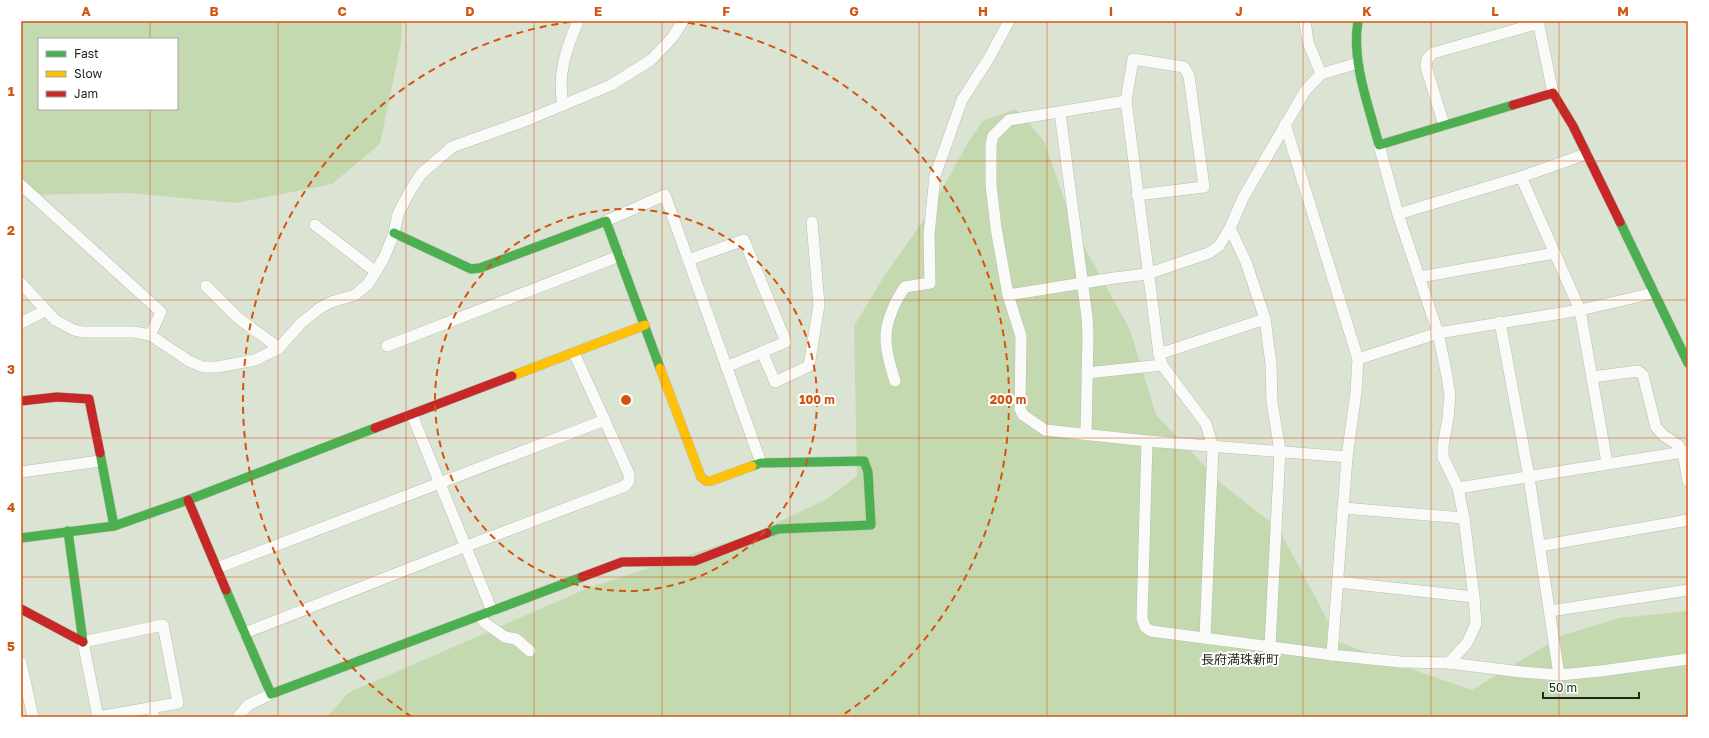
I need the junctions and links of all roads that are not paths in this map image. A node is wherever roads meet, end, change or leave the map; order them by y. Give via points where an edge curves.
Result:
1 (578, 21) edge
2 (683, 21) edge
3 (1009, 21) edge
4 (1305, 21) edge
5 (1358, 21) edge
6 (1539, 22) edge
7 (1358, 63) junction
8 (1321, 74) junction
9 (1553, 93) junction
10 (1126, 101) junction
11 (563, 105) junction
12 (1060, 113) junction
13 (1285, 124) junction
14 (1444, 125) junction
15 (1379, 144) junction
16 (1586, 154) junction
17 (1521, 178) junction
18 (21, 185) edge
19 (1137, 195) junction
20 (1398, 214) junction
21 (606, 221) junction
22 (812, 222) dead end
23 (315, 225) dead end
24 (1230, 228) junction
25 (394, 233) junction
26 (1555, 253) junction
27 (619, 256) junction
28 (688, 260) junction
29 (376, 272) junction
30 (1147, 274) junction
31 (1420, 277) junction
32 (21, 283) edge
33 (1081, 283) junction
34 (206, 286) dead end
35 (1654, 293) junction
36 (1008, 295) junction
37 (46, 310) junction
38 (1580, 310) junction
39 (1265, 319) junction
40 (1500, 322) junction
41 (21, 323) edge
42 (645, 325) junction
43 (1438, 333) junction
44 (150, 335) junction
45 (387, 346) dead end
46 (279, 348) junction
47 (574, 352) junction
48 (762, 352) junction
49 (1160, 359) junction
50 (1358, 359) junction
51 (1688, 363) edge
52 (726, 367) junction
53 (1087, 372) junction
54 (1592, 377) junction
55 (895, 381) dead end
56 (21, 401) edge
57 (412, 415) junction
58 (605, 420) junction
59 (1086, 434) junction
60 (1146, 441) junction
61 (1213, 446) junction
62 (1280, 451) junction
63 (1683, 452) junction
64 (1346, 456) junction
65 (100, 461) junction
66 (761, 463) junction
67 (1607, 463) junction
68 (21, 472) edge
69 (1529, 477) junction
70 (1688, 481) edge
71 (440, 483) junction
72 (1458, 488) junction
73 (188, 500) junction
74 (1343, 508) junction
75 (1464, 518) junction
76 (1688, 520) edge
77 (114, 526) junction
78 (68, 531) junction
79 (21, 538) edge
80 (1540, 546) junction
81 (464, 547) junction
82 (217, 568) junction
83 (1338, 582) junction
84 (1688, 590) edge
85 (1474, 597) junction
86 (21, 609) edge
87 (492, 611) junction
88 (1550, 611) junction
89 (480, 616) junction
90 (246, 633) junction
91 (1205, 638) junction
92 (83, 642) junction
93 (1270, 646) junction
94 (530, 651) dead end
95 (1332, 655) junction
96 (1688, 659) edge
97 (21, 663) edge
98 (1449, 663) junction
99 (1559, 675) junction
100 (271, 694) junction
101 (153, 712) edge
102 (34, 717) edge
103 (97, 717) edge
104 (238, 717) edge

1 - 11 street via 562,68 560,86
2 - 11 street via 672,38 651,60 611,85
3 - 55 street via 962,100 935,176 929,234 930,282 905,287 890,319 886,338
4 - 8 street via 1308,42
5 - 7 street via 1355,37
6 - 9 street
6 - 14 street via 1433,54 1427,59 1426,67
7 - 8 street
7 - 15 street
8 - 13 street via 1305,91
9 - 14 street
9 - 16 street
10 - 12 street
10 - 19 street
10 - 19 street via 1133,59 1184,68 1189,76 1204,187
11 - 25 street via 452,147 421,174 398,214
12 - 33 street
12 - 36 street via 1009,120 993,136 991,184
13 - 24 street via 1243,198
13 - 50 street
14 - 15 street
15 - 20 street
16 - 17 street
16 - 35 street
17 - 20 street
17 - 26 street
18 - 44 street via 161,312
19 - 30 street
20 - 31 street
21 - 25 street via 480,268 471,268
21 - 27 street
21 - 28 street via 665,195
22 - 48 street via 819,305 809,366 775,382
23 - 29 street
24 - 30 street via 1219,246 1209,253
24 - 39 street via 1246,262
25 - 29 street
26 - 31 street
26 - 38 street
27 - 42 street
27 - 45 street
28 - 48 street via 744,240 786,342
28 - 52 street
29 - 46 street via 368,284 355,295 320,308 301,323
30 - 33 street
30 - 49 street
31 - 43 street
32 - 37 street
33 - 36 street
33 - 53 street via 1088,335
34 - 46 street via 238,318
35 - 38 street
35 - 51 street
36 - 59 street via 1021,336 1020,409 1023,415 1045,430
37 - 41 street
37 - 44 street via 54,320 74,330
38 - 40 street
38 - 54 street
39 - 49 street
39 - 62 street via 1272,364 1272,402
40 - 43 street
40 - 69 street
42 - 47 street
42 - 66 street via 701,477 711,481
43 - 50 street
43 - 72 street via 1450,396 1443,457
44 - 46 street via 189,361 203,366 217,367 255,360
47 - 57 street
47 - 58 street
48 - 52 street
49 - 53 street
49 - 61 street via 1206,424
50 - 64 street via 1356,392
52 - 66 street
53 - 59 street
54 - 63 street via 1638,371 1643,375 1656,427
54 - 67 street
56 - 65 street via 57,397 89,399
57 - 71 street
57 - 73 street
58 - 71 street
58 - 81 street via 629,474 629,481 625,486
59 - 60 street
60 - 61 street
60 - 91 street via 1142,618 1145,627 1151,631
61 - 62 street
61 - 91 street
62 - 64 street
62 - 93 street
63 - 67 street
63 - 70 street
64 - 74 street
65 - 68 street
65 - 77 street
66 - 87 street via 864,461 868,472 871,525 778,529 694,561 622,562
67 - 69 street
69 - 72 street
69 - 80 street
71 - 81 street
71 - 82 street
72 - 75 street
73 - 77 street
73 - 82 street
74 - 75 street
74 - 83 street
75 - 85 street
76 - 80 street
77 - 78 street
78 - 79 street
78 - 92 street
80 - 88 street
81 - 87 street
81 - 90 street
82 - 90 street
83 - 85 street
83 - 95 street
84 - 88 street
85 - 98 street via 1476,624 1467,643
86 - 92 street
87 - 89 street
88 - 99 street
89 - 94 street via 485,623 505,637 516,639
89 - 100 street
90 - 100 street
91 - 93 street
92 - 101 street via 162,625 178,703
92 - 103 street
93 - 95 street
95 - 98 street via 1401,662
96 - 99 street
97 - 102 street
98 - 99 street
100 - 104 street via 248,705
101 - 103 street

